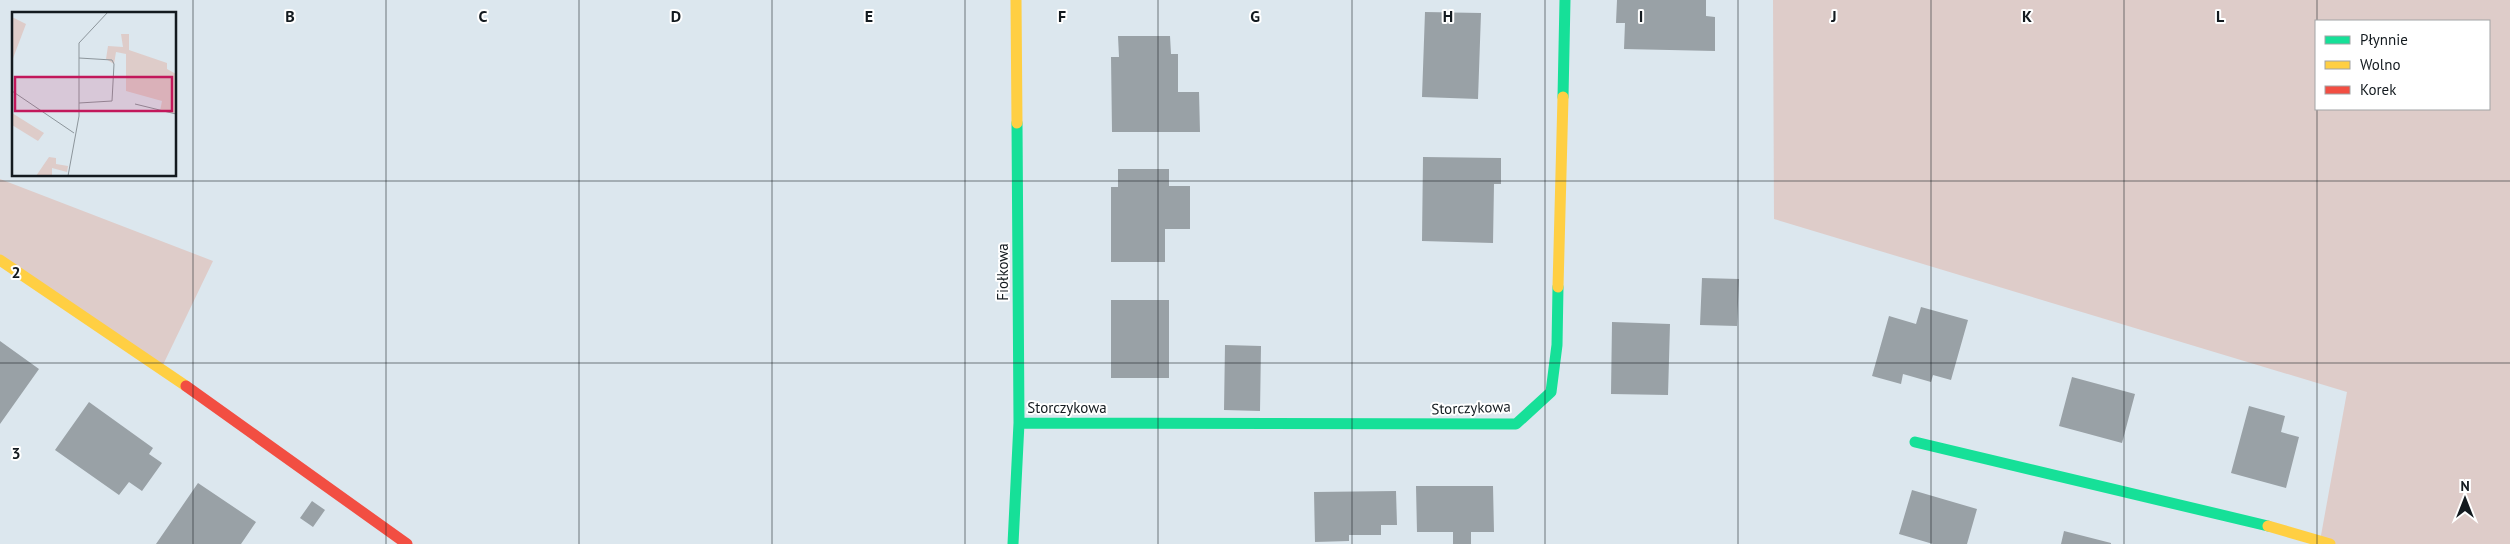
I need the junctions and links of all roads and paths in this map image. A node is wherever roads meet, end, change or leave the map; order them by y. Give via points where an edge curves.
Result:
1 (1016, 0) edge
2 (1566, 0) edge
3 (0, 260) edge
4 (1019, 423) junction
5 (1915, 442) dead end
6 (407, 544) edge
7 (1013, 544) edge
8 (2330, 544) edge

1 - 4 street, Fiołkowa
2 - 4 street, Storczykowa via 1557,345 1551,392 1516,424
3 - 6 street via 237,421
4 - 7 street, Fiołkowa
5 - 8 street

